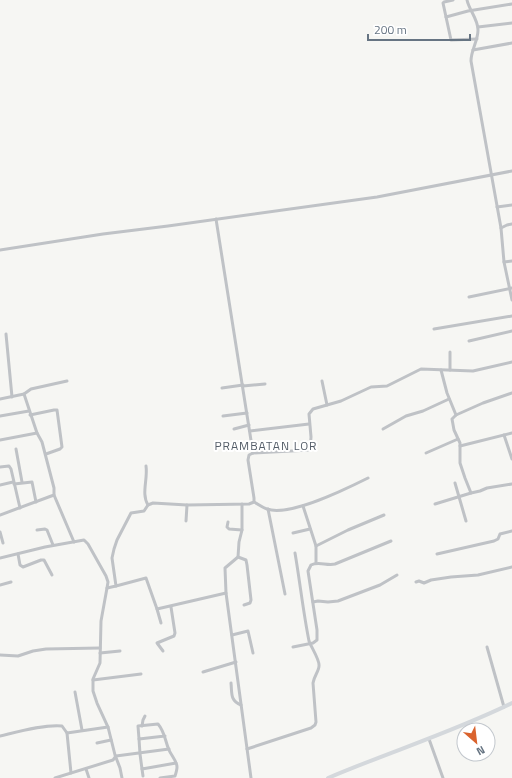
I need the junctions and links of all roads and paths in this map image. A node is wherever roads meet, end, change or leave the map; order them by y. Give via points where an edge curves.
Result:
1 (453, 0) edge
2 (467, 0) edge
3 (512, 4) edge
4 (472, 11) junction
5 (446, 17) junction
6 (512, 23) edge
7 (478, 27) junction
8 (477, 39) junction
9 (512, 43) edge
10 (473, 50) junction
11 (512, 172) edge
12 (491, 176) junction
13 (512, 205) edge
14 (497, 207) junction
15 (216, 219) junction
16 (512, 224) edge
17 (501, 228) junction
18 (0, 250) edge
19 (512, 261) edge
20 (504, 262) junction
21 (511, 289) edge
22 (469, 297) dead end
23 (512, 299) edge
24 (512, 316) edge
25 (434, 329) dead end
26 (512, 331) edge
27 (6, 334) dead end
28 (469, 341) dead end
29 (450, 352) dead end
30 (512, 362) edge
31 (441, 370) junction
32 (450, 370) junction
33 (66, 381) dead end
34 (322, 381) dead end
35 (265, 384) dead end
36 (243, 386) junction
37 (222, 388) dead end
38 (512, 393) edge
39 (24, 394) junction
40 (12, 397) junction
41 (0, 399) edge
42 (449, 399) junction
43 (327, 405) junction
44 (30, 413) junction
45 (247, 413) junction
46 (456, 415) junction
47 (0, 416) edge
48 (223, 416) dead end
49 (309, 424) junction
50 (249, 425) junction
51 (234, 429) dead end
52 (383, 429) dead end
53 (250, 431) junction
54 (37, 433) junction
55 (512, 433) edge
56 (504, 435) junction
57 (458, 439) junction
58 (0, 440) edge
59 (460, 446) junction
60 (16, 449) dead end
61 (253, 452) junction
62 (426, 453) dead end
63 (46, 454) junction
64 (512, 460) edge
65 (146, 466) dead end
66 (0, 467) edge
67 (368, 478) dead end
68 (22, 482) junction
69 (14, 483) junction
70 (455, 483) dead end
71 (512, 484) edge
72 (0, 485) edge
73 (471, 493) junction
74 (54, 495) junction
75 (459, 496) junction
76 (36, 502) junction
77 (254, 502) junction
78 (242, 504) junction
79 (435, 504) dead end
80 (148, 505) junction
81 (187, 505) junction
82 (303, 506) junction
83 (20, 508) junction
84 (268, 509) junction
85 (0, 515) edge
86 (384, 515) dead end
87 (186, 520) dead end
88 (466, 521) dead end
89 (228, 522) dead end
90 (310, 529) junction
91 (37, 530) dead end
92 (242, 530) junction
93 (512, 531) edge
94 (0, 532) edge
95 (293, 533) dead end
96 (391, 541) dead end
97 (3, 542) dead end
98 (74, 542) junction
99 (53, 545) junction
100 (316, 546) junction
101 (295, 553) dead end
102 (18, 554) junction
103 (437, 554) dead end
104 (238, 557) junction
105 (0, 558) edge
106 (316, 563) junction
107 (512, 567) edge
108 (52, 575) dead end
109 (397, 575) dead end
110 (10, 582) dead end
111 (416, 582) dead end
112 (0, 585) edge
113 (114, 587) junction
114 (107, 588) junction
115 (226, 593) junction
116 (285, 594) dead end
117 (313, 602) junction
118 (244, 605) dead end
119 (171, 607) junction
120 (157, 609) junction
121 (161, 623) dead end
122 (232, 635) junction
123 (310, 644) junction
124 (293, 647) dead end
125 (487, 647) dead end
126 (100, 648) junction
127 (120, 651) dead end
128 (162, 651) dead end
129 (100, 652) junction
130 (252, 653) dead end
131 (0, 656) edge
132 (236, 662) junction
133 (203, 672) dead end
134 (141, 674) dead end
135 (93, 680) junction
136 (231, 683) dead end
137 (75, 692) dead end
138 (512, 703) edge
139 (241, 706) junction
140 (504, 706) junction
141 (145, 716) dead end
142 (142, 726) junction
143 (108, 727) junction
144 (82, 730) junction
145 (67, 733) junction
146 (0, 736) edge
147 (165, 736) junction
148 (139, 738) junction
149 (429, 739) junction
150 (111, 740) junction
151 (97, 743) dead end
152 (169, 749) junction
153 (247, 749) junction
154 (140, 754) junction
155 (116, 756) junction
156 (176, 763) junction
157 (86, 769) junction
158 (142, 769) junction
159 (71, 773) junction
160 (143, 776) dead end
161 (55, 778) edge
162 (89, 778) edge
163 (122, 778) edge
164 (160, 778) edge
165 (251, 778) edge
166 (328, 778) edge
167 (443, 778) edge

1 - 5 street via 443,3
2 - 4 street
3 - 4 street
4 - 5 street
4 - 7 street
5 - 8 street via 451,40
6 - 7 street
7 - 8 street
8 - 10 street
9 - 10 street
10 - 12 street via 471,65
11 - 12 street
12 - 14 street
12 - 15 street via 377,197
13 - 14 street
14 - 17 street
15 - 18 street
15 - 36 street
16 - 17 street
17 - 20 street
19 - 20 street
20 - 21 street
21 - 22 street
21 - 23 street
24 - 25 street
26 - 28 street
27 - 40 street
29 - 32 street
30 - 32 street via 477,371
31 - 32 street
31 - 42 street
31 - 43 street via 417,370 387,386 371,387 348,399
33 - 39 street via 31,389
34 - 43 street
35 - 36 street
36 - 37 street
36 - 45 street
38 - 46 street
39 - 40 street
39 - 44 street
40 - 41 street
42 - 46 street
42 - 52 street via 423,412 406,416
43 - 49 street via 310,412
44 - 47 street
44 - 54 street
44 - 63 street via 57,410 62,448
45 - 48 street
45 - 50 street
46 - 57 street via 452,423
49 - 53 street
49 - 61 street via 309,450
50 - 51 street
50 - 53 street
53 - 61 street
54 - 58 street
54 - 63 street
55 - 56 street
56 - 59 street
56 - 64 street
57 - 59 street
57 - 62 street
59 - 73 street via 460,464
60 - 68 street
61 - 77 street via 248,460
63 - 74 street
65 - 80 street via 144,499
66 - 69 street via 10,466
67 - 82 street
68 - 69 street
68 - 76 street via 32,482
69 - 72 street
69 - 83 street
70 - 75 street
71 - 73 street
73 - 75 street
74 - 76 street
74 - 98 street
75 - 79 street
75 - 88 street
76 - 83 street
77 - 78 street
77 - 84 street
78 - 81 street
78 - 92 street
80 - 81 street
80 - 113 street via 144,511 130,513 117,540 112,558
81 - 87 street
82 - 84 street
82 - 90 street
83 - 85 street
84 - 116 street
86 - 100 street
89 - 92 street via 229,528
90 - 95 street
90 - 100 street
91 - 99 street via 47,530
92 - 104 street
93 - 103 street via 500,534 494,541
94 - 97 street
96 - 106 street via 335,564
98 - 99 street
98 - 114 street via 83,540 88,544 106,576
99 - 102 street
100 - 106 street
101 - 123 street
102 - 105 street
102 - 108 street via 21,566 44,560
104 - 115 street via 225,568
104 - 118 street via 246,560 247,565 251,600
106 - 117 street via 311,565 308,571
107 - 111 street via 478,575
109 - 117 street via 380,585 338,601
110 - 112 street
113 - 114 street
113 - 120 street via 146,578
114 - 126 street
115 - 119 street
115 - 122 street
117 - 123 street via 318,636 316,642
119 - 120 street
119 - 128 street via 175,633 174,636 157,643
120 - 121 street
122 - 130 street via 248,631
122 - 132 street
123 - 124 street
123 - 153 street via 320,663 313,683 315,725
125 - 140 street
126 - 129 street
126 - 131 street via 46,649 18,656
127 - 129 street
129 - 135 street via 99,666
132 - 133 street
132 - 139 street
134 - 135 street
135 - 143 street via 95,697
136 - 139 street via 233,700
137 - 144 street
138 - 140 main road
139 - 153 street
140 - 149 main road
141 - 142 street
142 - 147 street via 158,724
142 - 148 street via 138,726
143 - 144 street
143 - 150 street
144 - 145 street
145 - 146 street via 59,726
145 - 159 street
147 - 148 street
147 - 152 street
148 - 154 street
149 - 166 main road
149 - 167 street
150 - 151 street
150 - 155 street
152 - 154 street
152 - 156 street
153 - 165 street
154 - 155 street
154 - 158 street
155 - 157 street via 113,760
155 - 163 street
156 - 158 street
156 - 164 street via 178,769 175,776
157 - 159 street
157 - 162 street
158 - 160 street
159 - 161 street

